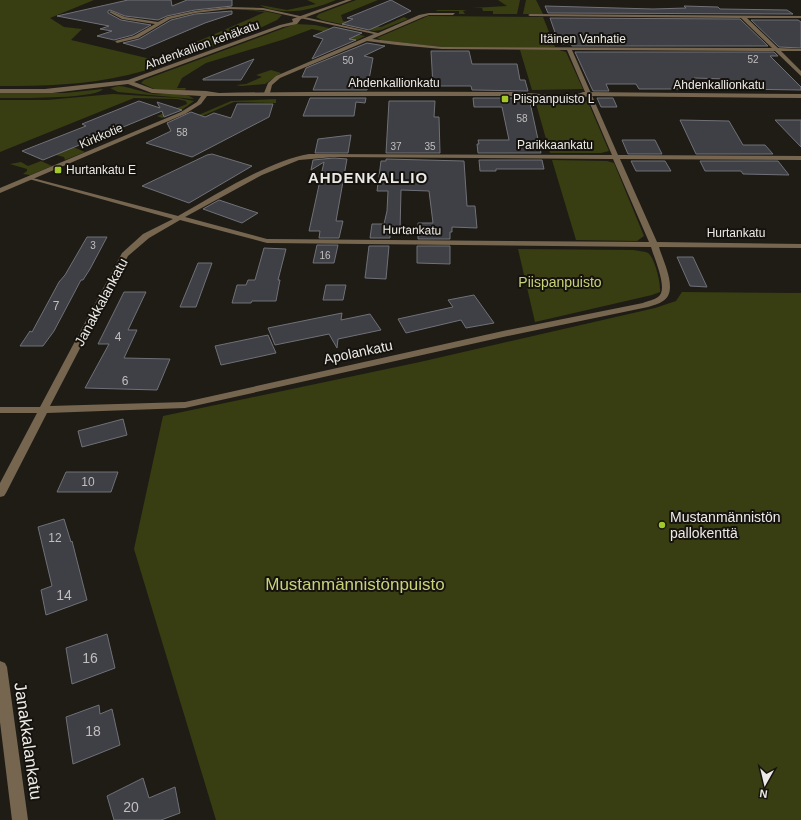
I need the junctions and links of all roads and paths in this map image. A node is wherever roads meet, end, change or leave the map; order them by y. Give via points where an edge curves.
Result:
1 (350, 0) edge
2 (111, 12) dead end
3 (453, 14) dead end
4 (530, 15) dead end
5 (742, 16) junction
6 (801, 17) edge
7 (301, 18) junction
8 (159, 23) junction
9 (378, 34) junction
10 (366, 39) junction
11 (117, 42) dead end
12 (568, 49) junction
13 (776, 50) junction
14 (801, 50) edge
15 (801, 74) edge
16 (129, 82) junction
17 (0, 91) edge
18 (206, 93) junction
19 (267, 93) junction
20 (588, 95) junction
21 (801, 96) edge
22 (309, 156) joint
23 (615, 156) junction
24 (801, 158) edge
25 (31, 178) junction
26 (0, 191) edge
27 (179, 217) junction
28 (654, 245) junction
29 (801, 246) edge
30 (0, 410) edge
31 (44, 410) junction
32 (0, 493) edge
33 (0, 667) edge
34 (20, 820) edge

1 - 7 street, Ahdenkallion kehäkatu
2 - 8 street via 124,18
3 - 9 street via 422,16
4 - 5 street
5 - 6 street
5 - 13 street
7 - 8 street via 256,6 195,12
7 - 9 street
7 - 16 street, Ahdenkallion kehäkatu via 294,23
8 - 11 street via 136,37
9 - 10 street
10 - 12 street, Itäinen Vanhatie via 432,48
10 - 19 street via 282,75 270,84
12 - 13 street, Itäinen Vanhatie
12 - 20 street
13 - 14 street, Itäinen Vanhatie
13 - 15 street
16 - 17 street, Ahdenkallion kehäkatu via 75,91
16 - 18 street, Ahdenkallionkatu via 152,91
18 - 19 street, Ahdenkallionkatu via 234,96
18 - 25 street, Kirkkotie via 199,103 183,113
19 - 20 street, Ahdenkallionkatu via 520,94 569,97
20 - 21 street, Ahdenkallionkatu
20 - 23 street
22 - 23 street, Parikkaankatu
22 - 27 street, Janakkalankatu via 287,161
23 - 24 street, Parikkaankatu
23 - 28 street
25 - 26 street, Kirkkotie
25 - 27 street, Hurtankatu
27 - 28 street, Hurtankatu via 267,240
27 - 31 street, Janakkalankatu via 146,236 125,255
28 - 29 street, Hurtankatu
28 - 31 street, Apolankatu via 667,284 661,299 645,305 185,405
30 - 31 street, Apolankatu
31 - 32 street, Janakkalankatu
33 - 34 street, Janakkalankatu

